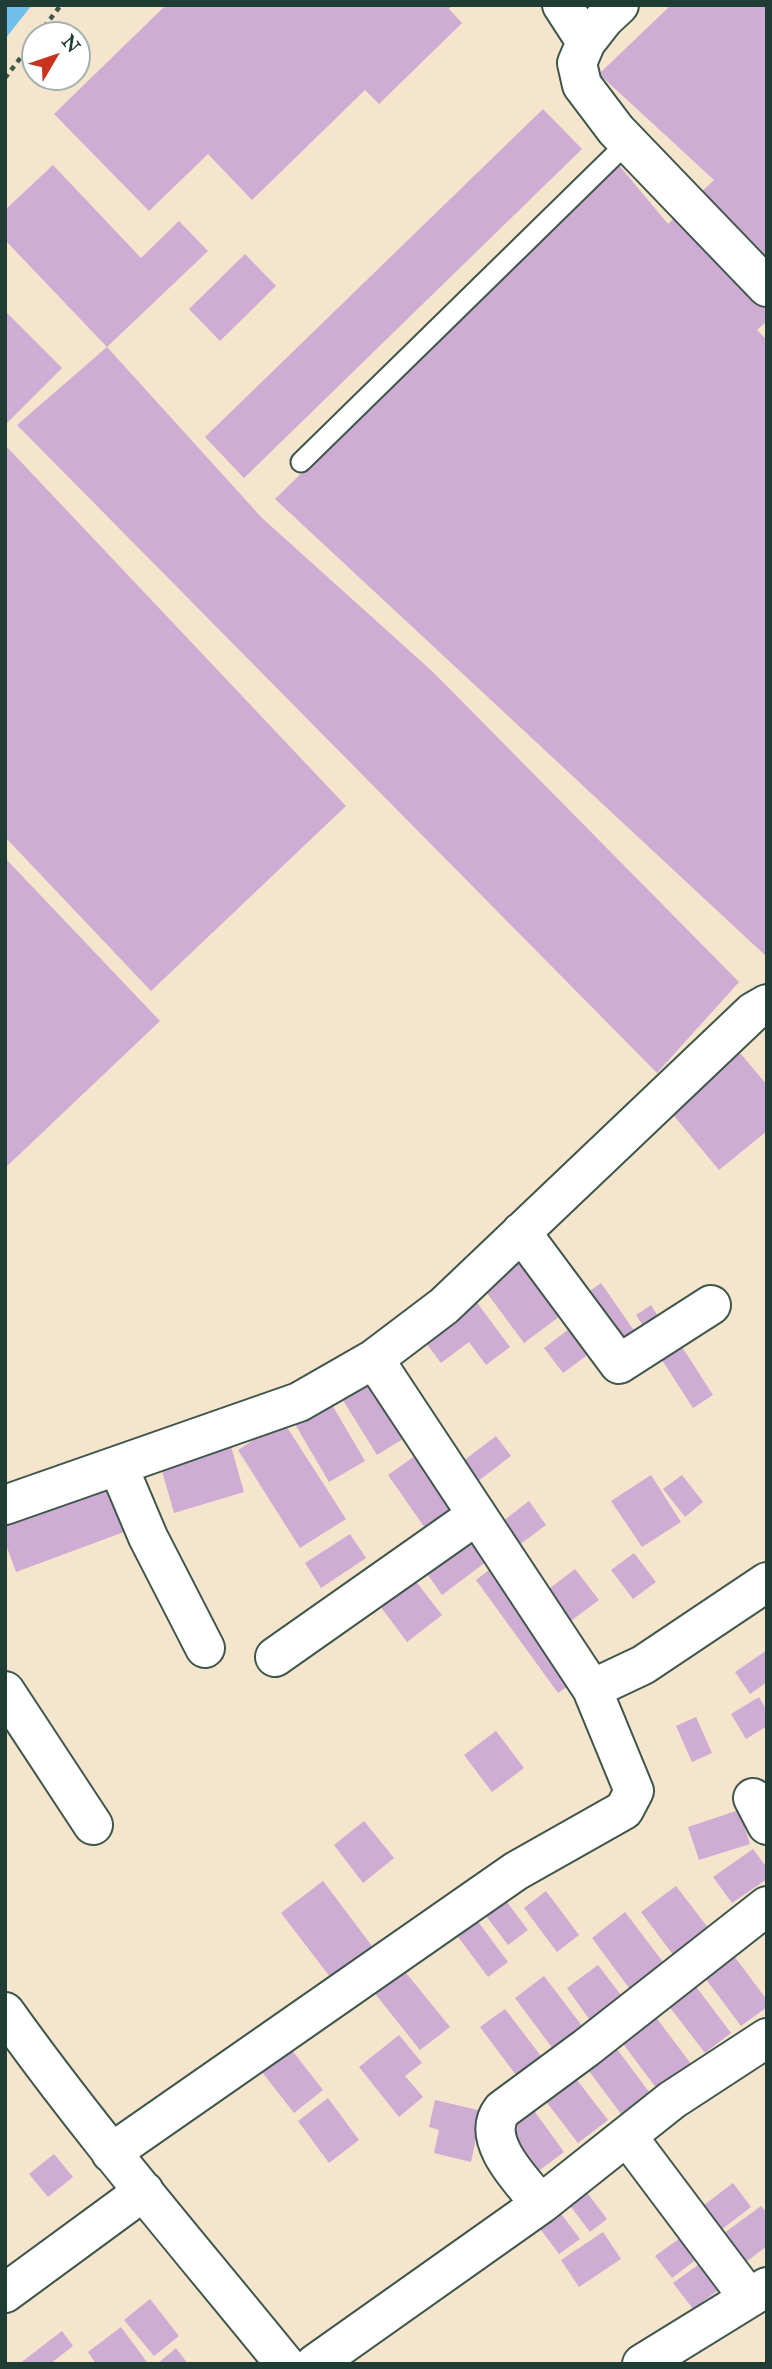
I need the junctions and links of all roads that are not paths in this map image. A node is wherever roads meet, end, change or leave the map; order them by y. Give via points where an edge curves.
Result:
1 (562, 5) edge
2 (619, 5) edge
3 (586, 42) junction
4 (628, 142) junction
5 (767, 287) edge
6 (301, 462) dead end
7 (762, 1020) edge
8 (521, 1232) junction
9 (711, 1305) dead end
10 (374, 1359) junction
11 (118, 1466) junction
12 (5, 1505) edge
13 (477, 1515) junction
14 (767, 1582) edge
15 (205, 1648) dead end
16 (275, 1657) dead end
17 (592, 1689) junction
18 (5, 1691) edge
19 (93, 1825) dead end
20 (767, 1906) edge
21 (5, 2012) edge
22 (767, 2038) edge
23 (627, 2136) junction
24 (111, 2153) junction
25 (144, 2191) junction
26 (541, 2204) junction
27 (758, 2292) edge
28 (5, 2293) edge
29 (285, 2364) edge
30 (315, 2364) edge
31 (642, 2364) edge

1 - 3 street
2 - 3 street
3 - 4 street via 576,63 582,85
4 - 5 street
4 - 6 lane
7 - 8 street
8 - 9 street via 619,1364
8 - 10 street via 444,1306
10 - 11 street via 299,1402
10 - 13 street
11 - 12 street
11 - 15 street via 148,1537
13 - 16 street
13 - 17 street
14 - 17 street via 643,1665
17 - 24 street via 634,1791 624,1810 516,1871
18 - 19 street
20 - 26 street via 496,2117 499,2149
21 - 24 street
22 - 23 street via 672,2100
23 - 26 street
23 - 27 street
24 - 25 street
25 - 28 street
25 - 29 street
26 - 30 street
27 - 31 street

